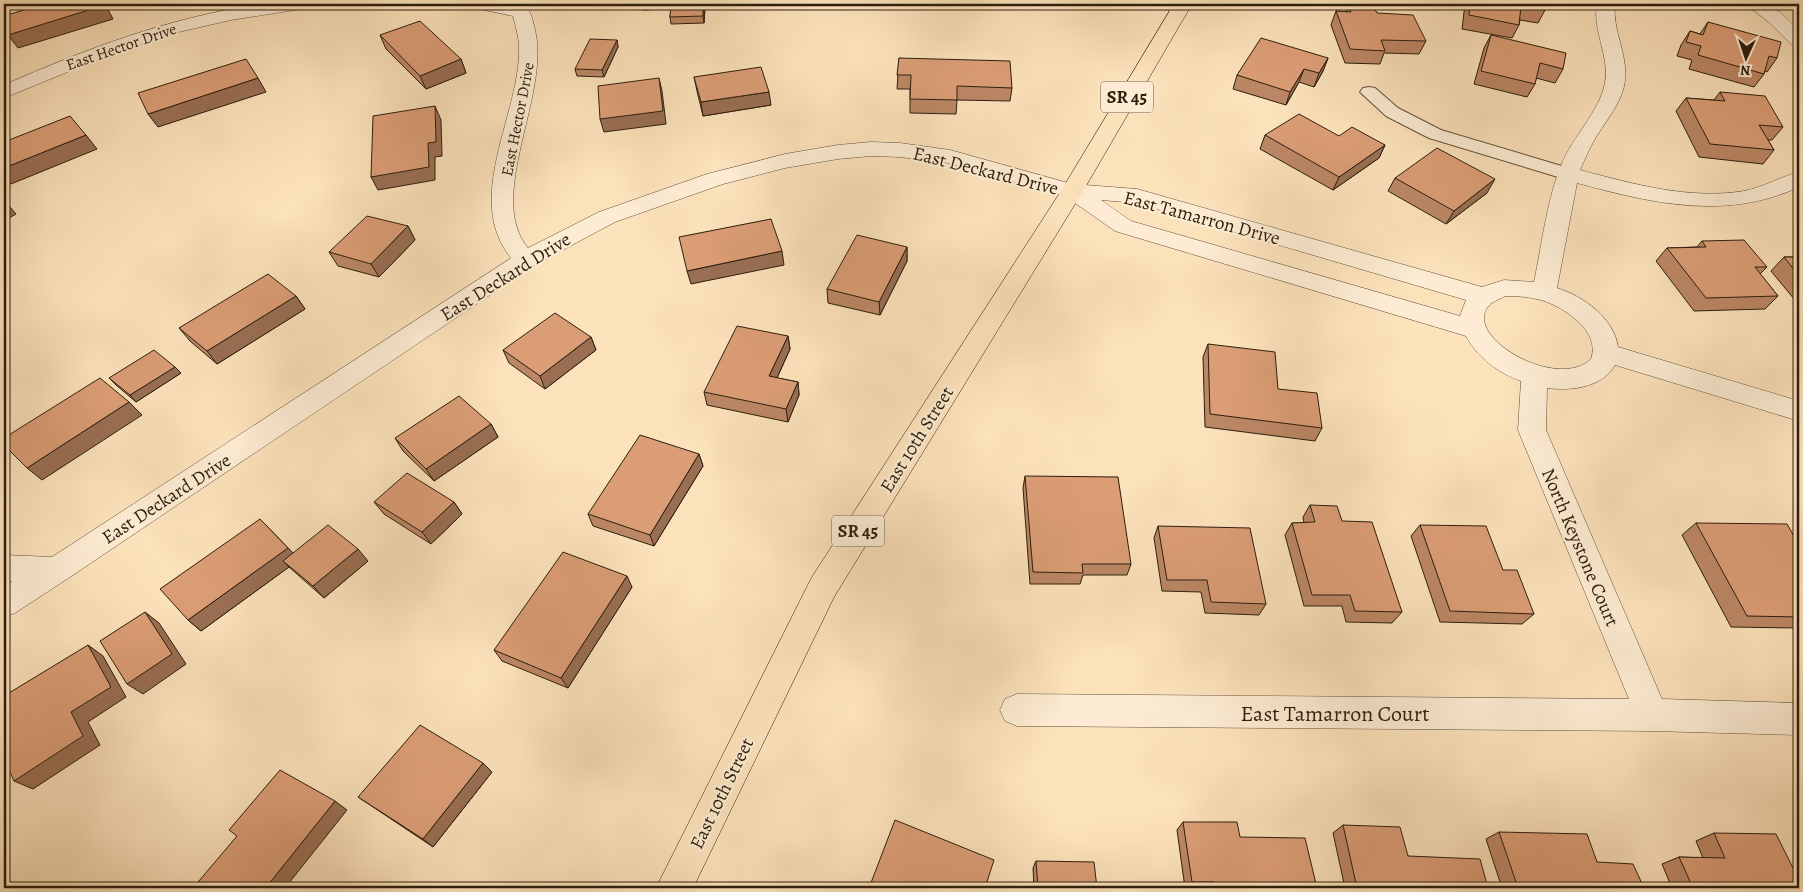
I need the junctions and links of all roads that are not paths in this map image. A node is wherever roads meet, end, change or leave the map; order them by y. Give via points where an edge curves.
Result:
1 (301, 4) edge
2 (481, 4) edge
3 (1182, 4) edge
4 (1606, 4) edge
5 (1755, 4) edge
6 (1799, 41) edge
7 (4, 92) edge
8 (1369, 92) dead end
9 (1568, 174) junction
10 (1799, 179) edge
11 (1072, 191) junction
12 (525, 260) junction
13 (1544, 292) junction
14 (1483, 296) junction
15 (1474, 329) junction
16 (1607, 352) junction
17 (1534, 375) junction
18 (1799, 411) edge
19 (4, 568) edge
20 (56, 570) junction
21 (4, 603) edge
22 (1017, 710) dead end
23 (1652, 715) junction
24 (1799, 719) edge
25 (674, 888) edge

1 - 7 street, East Hector Drive via 214,17 164,30 83,58
2 - 12 street, East Hector Drive via 521,12 528,41 528,63 504,184 502,216 508,238
3 - 11 main road, East 10th Street / SR 45
4 - 9 street via 1616,70 1615,84
5 - 6 street via 1778,20
8 - 9 lane via 1392,112 1435,134
9 - 10 street via 1659,196 1709,199 1769,193
9 - 13 street
11 - 12 street, East Deckard Drive via 924,152 871,149 838,152 785,161 662,196 607,216
11 - 14 street, East Tamarron Drive via 1137,196
11 - 15 street, East Tamarron Drive via 1123,226
11 - 25 main road, East 10th Street / SR 45 via 823,587
12 - 20 street, East Deckard Drive
13 - 14 street via 1504,288
13 - 16 street via 1591,318 1607,343
14 - 15 street via 1471,316
15 - 17 street via 1482,343 1496,356
16 - 17 street via 1602,366 1590,375 1564,379
16 - 18 street
17 - 23 street, North Keystone Court via 1532,430
19 - 20 street
20 - 21 street, East Deckard Drive
22 - 23 street, East Tamarron Court
23 - 24 street

